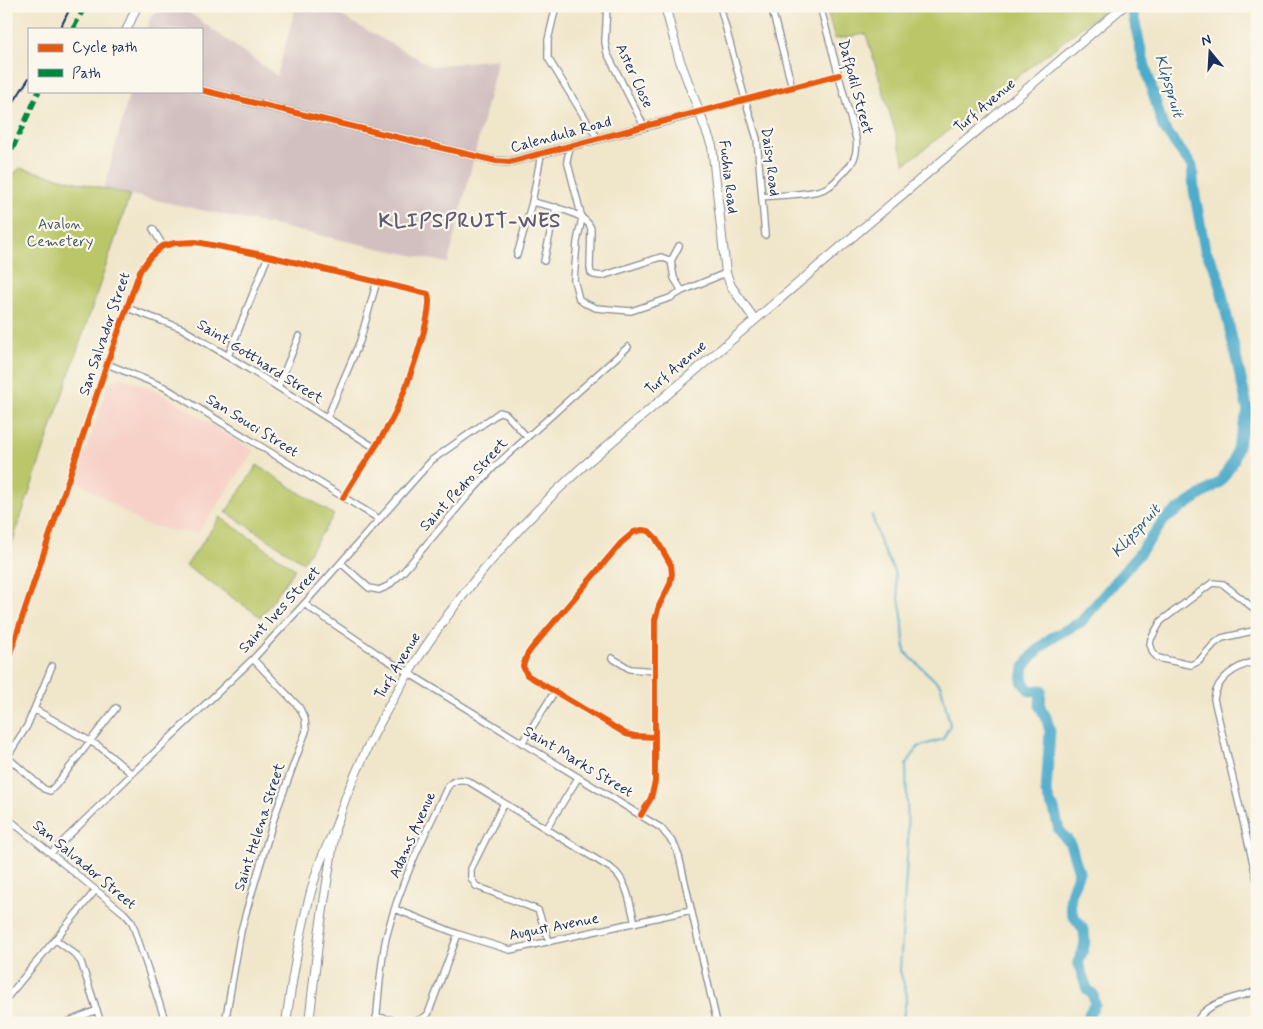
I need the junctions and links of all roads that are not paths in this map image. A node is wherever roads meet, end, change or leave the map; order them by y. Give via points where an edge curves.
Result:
1 (137, 6) edge
2 (556, 6) edge
3 (607, 6) edge
4 (665, 6) edge
5 (720, 6) edge
6 (771, 6) edge
7 (820, 6) edge
8 (1124, 6) edge
9 (126, 28) edge
10 (839, 75) junction
11 (792, 87) junction
12 (202, 90) edge
13 (745, 100) junction
14 (700, 112) junction
15 (644, 126) junction
16 (598, 139) junction
17 (570, 147) junction
18 (541, 154) junction
19 (763, 197) junction
20 (532, 202) junction
21 (556, 207) junction
22 (582, 218) junction
23 (153, 229) dead end
24 (765, 235) dead end
25 (163, 246) junction
26 (679, 246) dead end
27 (517, 255) dead end
28 (268, 256) junction
29 (544, 261) dead end
30 (671, 261) junction
31 (726, 274) junction
32 (377, 281) junction
33 (682, 291) junction
34 (127, 308) junction
35 (755, 320) junction
36 (299, 336) dead end
37 (628, 346) dead end
38 (228, 356) junction
39 (107, 364) junction
40 (278, 387) junction
41 (327, 418) junction
42 (527, 437) junction
43 (374, 448) junction
44 (343, 498) junction
45 (379, 519) junction
46 (341, 563) junction
47 (304, 604) junction
48 (1257, 611) edge
49 (1257, 630) edge
50 (612, 658) dead end
51 (253, 659) junction
52 (1257, 661) edge
53 (6, 666) edge
54 (52, 666) dead end
55 (655, 671) junction
56 (409, 673) junction
57 (555, 692) junction
58 (116, 708) dead end
59 (34, 709) junction
60 (655, 736) junction
61 (90, 742) junction
62 (522, 743) junction
63 (6, 756) edge
64 (132, 774) junction
65 (578, 778) junction
66 (504, 804) junction
67 (641, 815) junction
68 (6, 816) edge
69 (13, 822) junction
70 (336, 826) junction
71 (6, 828) edge
72 (547, 828) junction
73 (51, 853) junction
74 (1257, 880) edge
75 (95, 890) junction
76 (396, 908) junction
77 (691, 910) junction
78 (635, 923) junction
79 (458, 934) junction
80 (56, 940) junction
81 (549, 942) junction
82 (1257, 991) edge
83 (6, 999) edge
84 (96, 1010) junction
85 (376, 1020) edge
86 (65, 1023) edge
87 (101, 1023) edge
88 (166, 1023) edge
89 (226, 1023) edge
90 (286, 1023) edge
91 (309, 1023) edge
92 (717, 1023) edge
93 (1196, 1023) edge

1 - 9 main road
2 - 16 street via 548,40 548,58
3 - 15 street, Aster Close via 607,53
4 - 14 main road, Fuchia Road
5 - 13 street, Daisy Road
6 - 11 street
7 - 10 street, Daffodil Street
8 - 35 main road, Turf Avenue
10 - 11 street, Calendula Road
10 - 19 street, Daffodil Street via 857,144 853,163 825,189
11 - 13 street, Calendula Road
12 - 18 main road, Calendula Road via 496,161 514,162
13 - 14 street, Calendula Road
13 - 19 street, Daisy Road via 757,139
14 - 15 main road, Calendula Road
14 - 31 main road, Fuchia Road via 714,152
15 - 16 main road, Calendula Road
16 - 17 main road, Calendula Road
17 - 18 main road, Calendula Road
17 - 22 street via 567,160
18 - 20 street
19 - 24 street, Daisy Road
20 - 21 street
20 - 27 street
21 - 22 street
21 - 29 street
22 - 30 street via 591,228 592,274 602,276 661,257
22 - 33 street via 574,280 578,299 596,308 631,311
23 - 25 street
25 - 28 street via 191,242
25 - 34 street, San Salvador Street via 140,270
26 - 30 street
28 - 32 street
28 - 38 street
30 - 33 street via 674,278
31 - 33 street
31 - 35 main road, Fuchia Road
32 - 41 street via 360,340
32 - 43 street via 427,292 430,307 395,412
34 - 38 street, Saint Gotthard Street via 181,328
34 - 39 street, San Salvador Street
35 - 56 main road, Turf Avenue via 581,468 528,518 464,591
36 - 40 street
37 - 42 street, Saint Pedro Street
38 - 40 street, Saint Gotthard Street
39 - 44 street, San Souci Street via 164,386
39 - 53 street, San Salvador Street
40 - 41 street, Saint Gotthard Street
41 - 43 street, Saint Gotthard Street
42 - 45 street, Saint Ives Street via 504,413 497,413 432,460
42 - 46 street, Saint Pedro Street via 488,473 403,572 385,588 369,588
43 - 44 street
44 - 45 street, San Souci Street
45 - 46 street, Saint Ives Street
46 - 47 street, Saint Ives Street
47 - 51 street, Saint Ives Street
47 - 56 street, Saint Marks Street
48 - 49 street via 1224,584 1212,583 1161,621 1150,644 1158,658 1191,665 1222,638
50 - 55 street via 630,669
51 - 64 street, Saint Ives Street
51 - 89 street, Saint Helena Street via 299,707 306,719 306,731 274,815 247,909
52 - 74 street via 1239,666 1228,674 1214,699
54 - 59 street
55 - 57 street via 655,620 672,574 671,566 652,533 642,530 634,532 621,543 526,656 523,666 527,675
55 - 60 street
56 - 62 street, Saint Marks Street
56 - 70 main road, Turf Avenue via 375,732
57 - 60 street via 630,736
57 - 62 street
58 - 61 street
59 - 61 street
59 - 63 street via 22,735
60 - 67 street via 654,790
61 - 63 street via 48,792
61 - 64 street via 106,751
62 - 65 street, Saint Marks Street
64 - 73 street, Saint Ives Street
65 - 67 street, Saint Marks Street
65 - 72 street
66 - 72 street, Adams Avenue
66 - 76 street, Adams Avenue via 468,781 458,780 449,785 418,846
66 - 81 street via 471,869 470,878 476,886 538,910
67 - 77 street, Saint Marks Street via 661,828 674,844
68 - 69 street, San Salvador Street
69 - 71 street
69 - 73 street, San Salvador Street
70 - 90 main road, Turf Avenue via 326,845 308,906
70 - 91 main road, Turf Avenue
72 - 78 street, Adams Avenue via 619,875
73 - 75 street, San Salvador Street
75 - 80 street
75 - 88 street, San Salvador Street via 132,922
76 - 79 street, August Avenue
76 - 85 street, Adams Avenue via 384,951
77 - 78 street, August Avenue
77 - 92 street, Saint Marks Street
78 - 81 street, August Avenue
79 - 81 street, August Avenue via 510,950
79 - 85 street via 428,1014 414,1021
80 - 83 street
80 - 84 street via 81,962
82 - 93 street via 1205,1009
84 - 86 street
84 - 87 street

